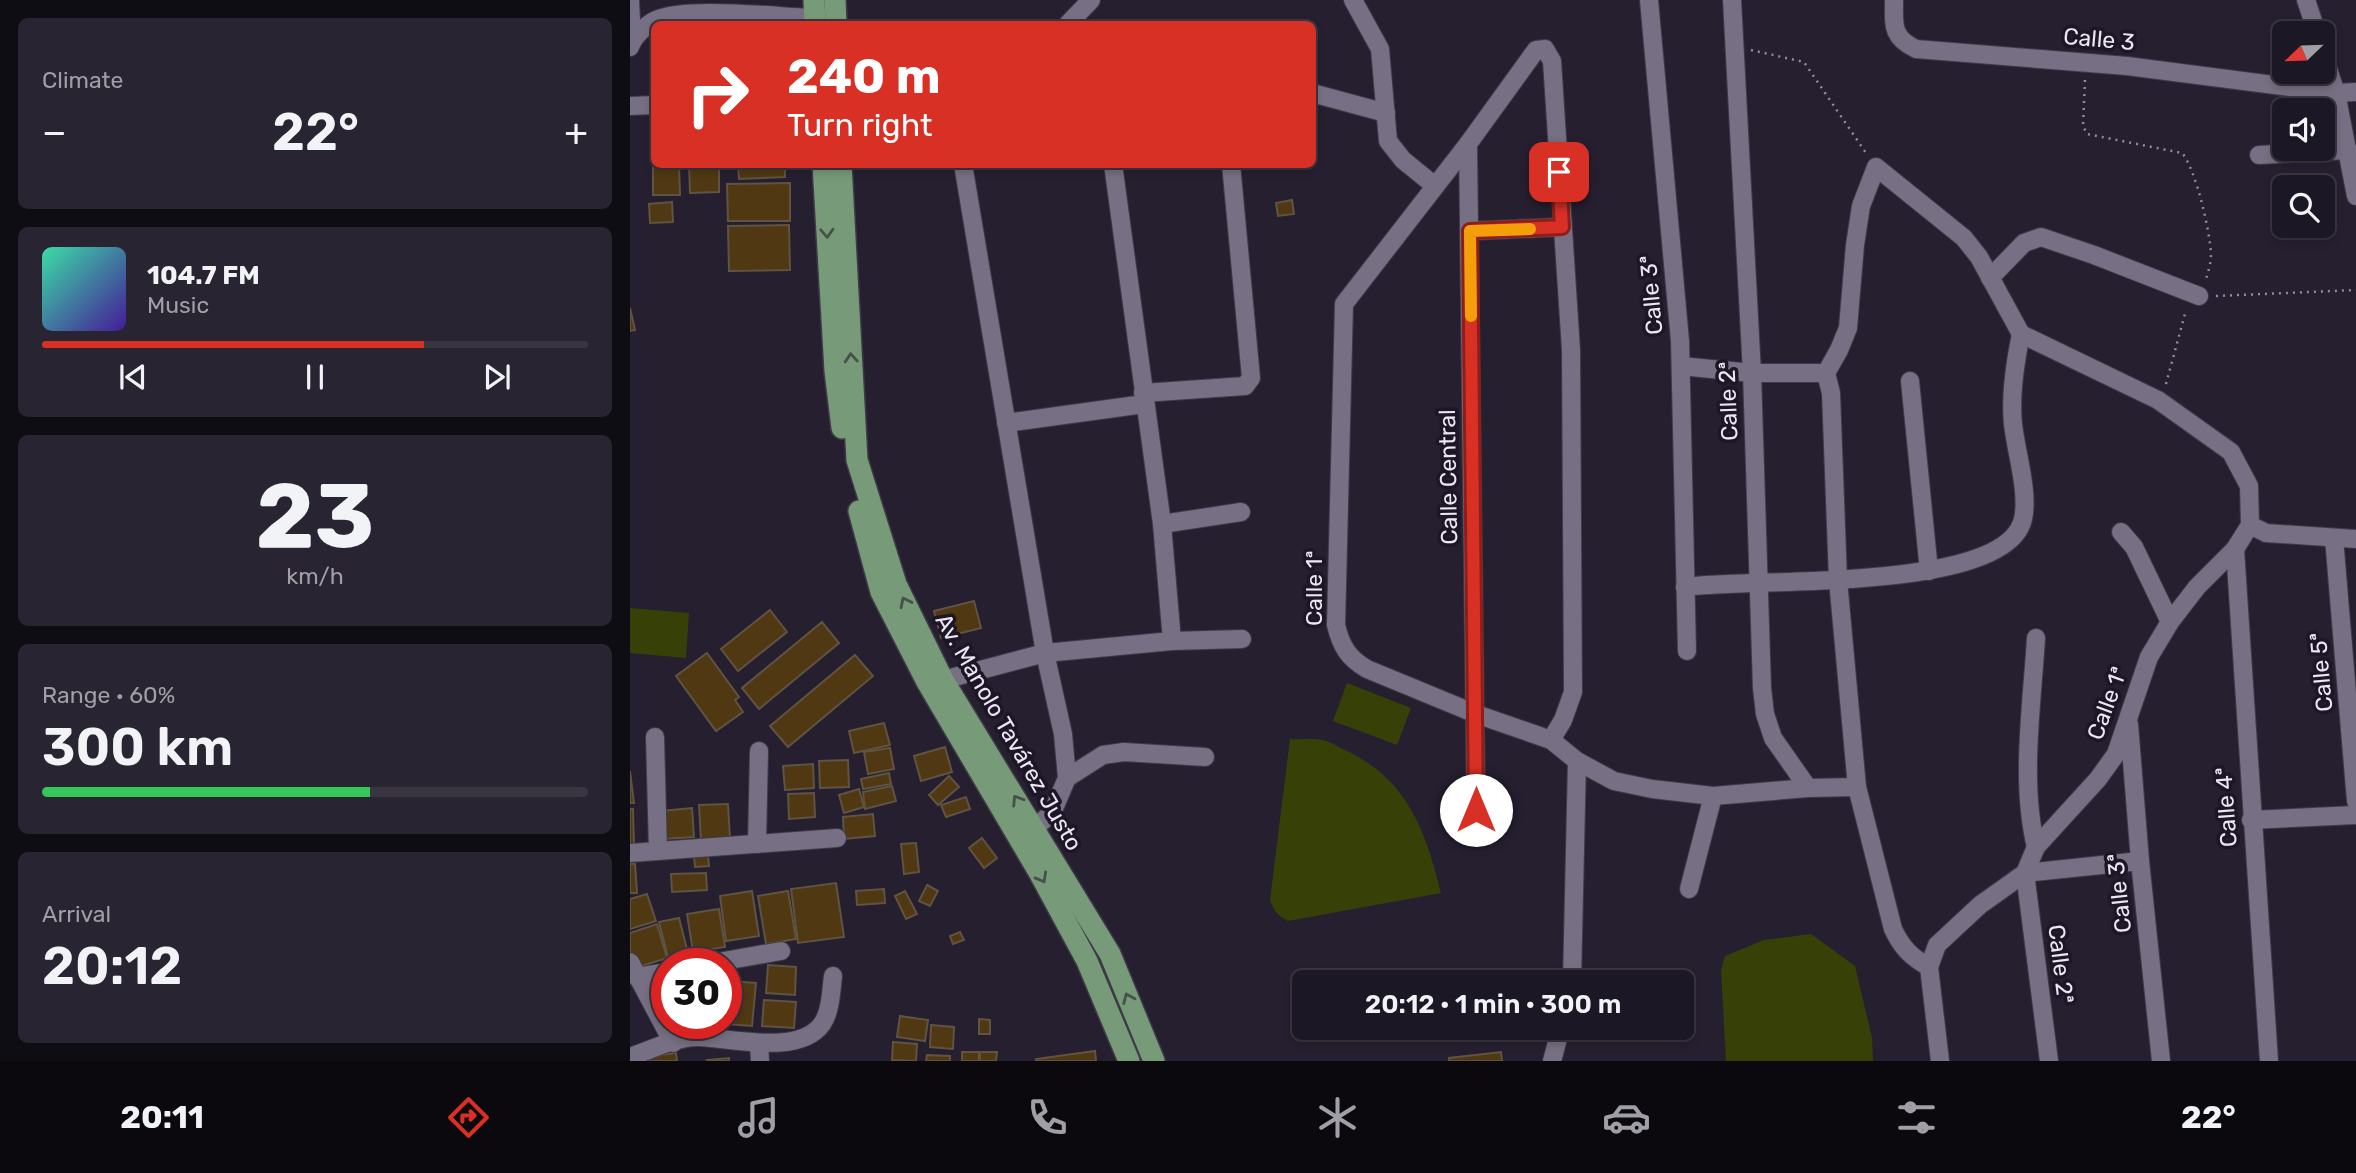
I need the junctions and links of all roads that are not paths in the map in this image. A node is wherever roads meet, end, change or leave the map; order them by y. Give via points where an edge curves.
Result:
1 (630, 0) edge
2 (835, 0) edge
3 (1091, 0) edge
4 (1353, 0) edge
5 (1649, 0) edge
6 (1732, 0) edge
7 (1894, 0) edge
8 (2306, 0) edge
9 (788, 9) edge
10 (815, 14) edge
11 (654, 21) edge
12 (836, 21) edge
13 (1071, 21) edge
14 (2312, 21) edge
15 (651, 24) edge
16 (631, 43) edge
17 (2333, 84) edge
18 (2356, 92) edge
19 (2336, 93) junction
20 (1316, 94) edge
21 (651, 105) edge
22 (630, 106) edge
23 (1386, 113) junction
24 (1468, 144) junction
25 (2347, 150) junction
26 (2259, 155) dead end
27 (823, 168) edge
28 (841, 168) edge
29 (964, 168) edge
30 (1113, 168) edge
31 (1231, 168) edge
32 (1435, 186) junction
33 (2356, 196) edge
34 (1562, 227) junction
35 (1470, 231) junction
36 (1990, 278) junction
37 (2199, 296) road end
38 (2021, 334) junction
39 (1681, 366) junction
40 (1752, 373) junction
41 (1826, 373) junction
42 (1910, 381) dead end
43 (1144, 398) junction
44 (1006, 423) junction
45 (1241, 512) dead end
46 (1161, 524) junction
47 (2250, 525) junction
48 (2122, 532) dead end
49 (2334, 538) junction
50 (2356, 539) edge
51 (2235, 549) junction
52 (1929, 571) junction
53 (1838, 580) junction
54 (1758, 581) junction
55 (1685, 587) junction
56 (2170, 622) junction
57 (2036, 638) dead end
58 (1242, 639) dead end
59 (1172, 641) junction
60 (1687, 651) dead end
61 (1045, 653) junction
62 (943, 680) junction
63 (1476, 714) junction
64 (2129, 720) junction
65 (655, 737) dead end
66 (1551, 740) junction
67 (760, 751) dead end
68 (1205, 757) dead end
69 (1577, 761) junction
70 (1067, 778) junction
71 (1808, 788) junction
72 (1857, 788) junction
73 (1713, 796) junction
74 (2356, 801) edge
75 (1476, 810) dead end
76 (2356, 814) edge
77 (2252, 820) junction
78 (1034, 828) junction
79 (837, 838) dead end
80 (757, 844) junction
81 (2036, 847) junction
82 (657, 851) junction
83 (630, 853) edge
84 (2140, 861) junction
85 (2025, 873) junction
86 (1689, 889) dead end
87 (781, 951) dead end
88 (742, 958) edge
89 (1929, 967) junction
90 (634, 969) edge
91 (1572, 970) edge
92 (833, 976) dead end
93 (1558, 1040) edge
94 (673, 1043) junction
95 (760, 1052) edge
96 (630, 1057) edge
97 (1129, 1061) edge
98 (1154, 1061) edge
99 (1552, 1061) edge
100 (1940, 1061) edge
101 (2049, 1061) edge
102 (2161, 1061) edge
103 (2269, 1061) edge

1 - 16 street
2 - 12 main road
3 - 13 street
4 - 23 street via 1380,49
5 - 39 street, Calle 3ª
6 - 40 street, Calle 2ª
7 - 19 street, Calle 3 via 1894,28 1902,42 1916,49 2086,62
8 - 14 street
9 - 10 street
9 - 11 street via 684,13
15 - 16 street
17 - 19 street
18 - 19 street, Calle 3
19 - 25 street
20 - 23 street
21 - 22 street
23 - 32 street via 1388,141
24 - 32 street, Calle 1ª
24 - 34 street, Calle 1ª via 1536,50 1545,48 1552,61
24 - 35 street, Calle Central
25 - 26 street
25 - 33 street
27 -> 97 main road, Av. Manolo Tavárez Justo via 835,371 848,472 881,592 927,682 1087,961
62 -> 28 main road, Av. Manolo Tavárez Justo via 896,584 857,460
29 - 44 street
30 - 43 street
31 - 43 street via 1251,378 1245,386
32 - 63 street, Calle 1ª via 1344,304 1336,625 1341,645 1353,661
34 - 35 street
34 - 66 street via 1571,350 1573,692
35 - 63 street, Calle Central
36 - 37 street via 2024,243 2041,237
36 - 38 street
36 - 41 street via 1964,238 1876,167 1861,206 1847,328
38 - 47 street via 2158,400 2231,452 2249,486
38 - 52 street via 2013,421 2024,516 2020,531 1972,561
39 - 40 street
39 - 55 street, Calle 3ª
40 - 41 street
40 - 54 street, Calle 2ª
41 - 53 street via 1831,393
42 - 52 street
43 - 44 street
43 - 46 street
44 - 61 street
45 - 46 street
46 - 59 street
47 - 49 street via 2266,533
47 - 51 street, Calle 1ª
48 - 56 street via 2134,547
49 - 50 street
49 - 74 street, Calle 5ª
51 - 56 street, Calle 1ª
51 - 77 street, Calle 4ª
52 - 53 street
53 - 54 street
53 - 72 street
54 - 55 street
54 - 71 street, Calle 2ª via 1765,714 1773,738
55 - 60 street, Calle 3ª
56 - 64 street, Calle 1ª via 2149,657
57 - 81 street via 2029,819
58 - 59 street
59 - 61 street
61 - 62 street
61 - 70 street via 1063,734
78 -> 62 main road, Av. Manolo Tavárez Justo
63 - 66 street, Calle 1ª
63 - 75 street, Calle Central
64 - 81 street, Calle 1ª via 2116,754 2098,779
64 - 84 street, Calle 3ª
65 - 82 street
66 - 69 street, Calle 1ª
67 - 80 street
68 - 70 street via 1103,755
69 - 73 street, Calle 1ª via 1614,781
69 - 91 street
70 - 78 street via 1052,813
71 - 72 street, Calle 1ª
71 - 73 street, Calle 1ª
72 - 89 street via 1893,929 1902,947
73 - 86 street
76 - 77 street
77 - 103 street, Calle 4ª
98 -> 78 main road, Av. Manolo Tavárez Justo via 1110,954
79 - 80 street
80 - 82 street
81 - 85 street, Calle 1ª
82 - 83 street
84 - 85 street
84 - 102 street, Calle 3ª
85 - 89 street via 1980,905 1937,945
85 - 101 street, Calle 2ª
87 - 88 street
89 - 100 street
90 - 94 street
92 - 95 street via 824,1022 810,1037
93 - 99 street
94 - 95 street via 694,1037
94 - 96 street

